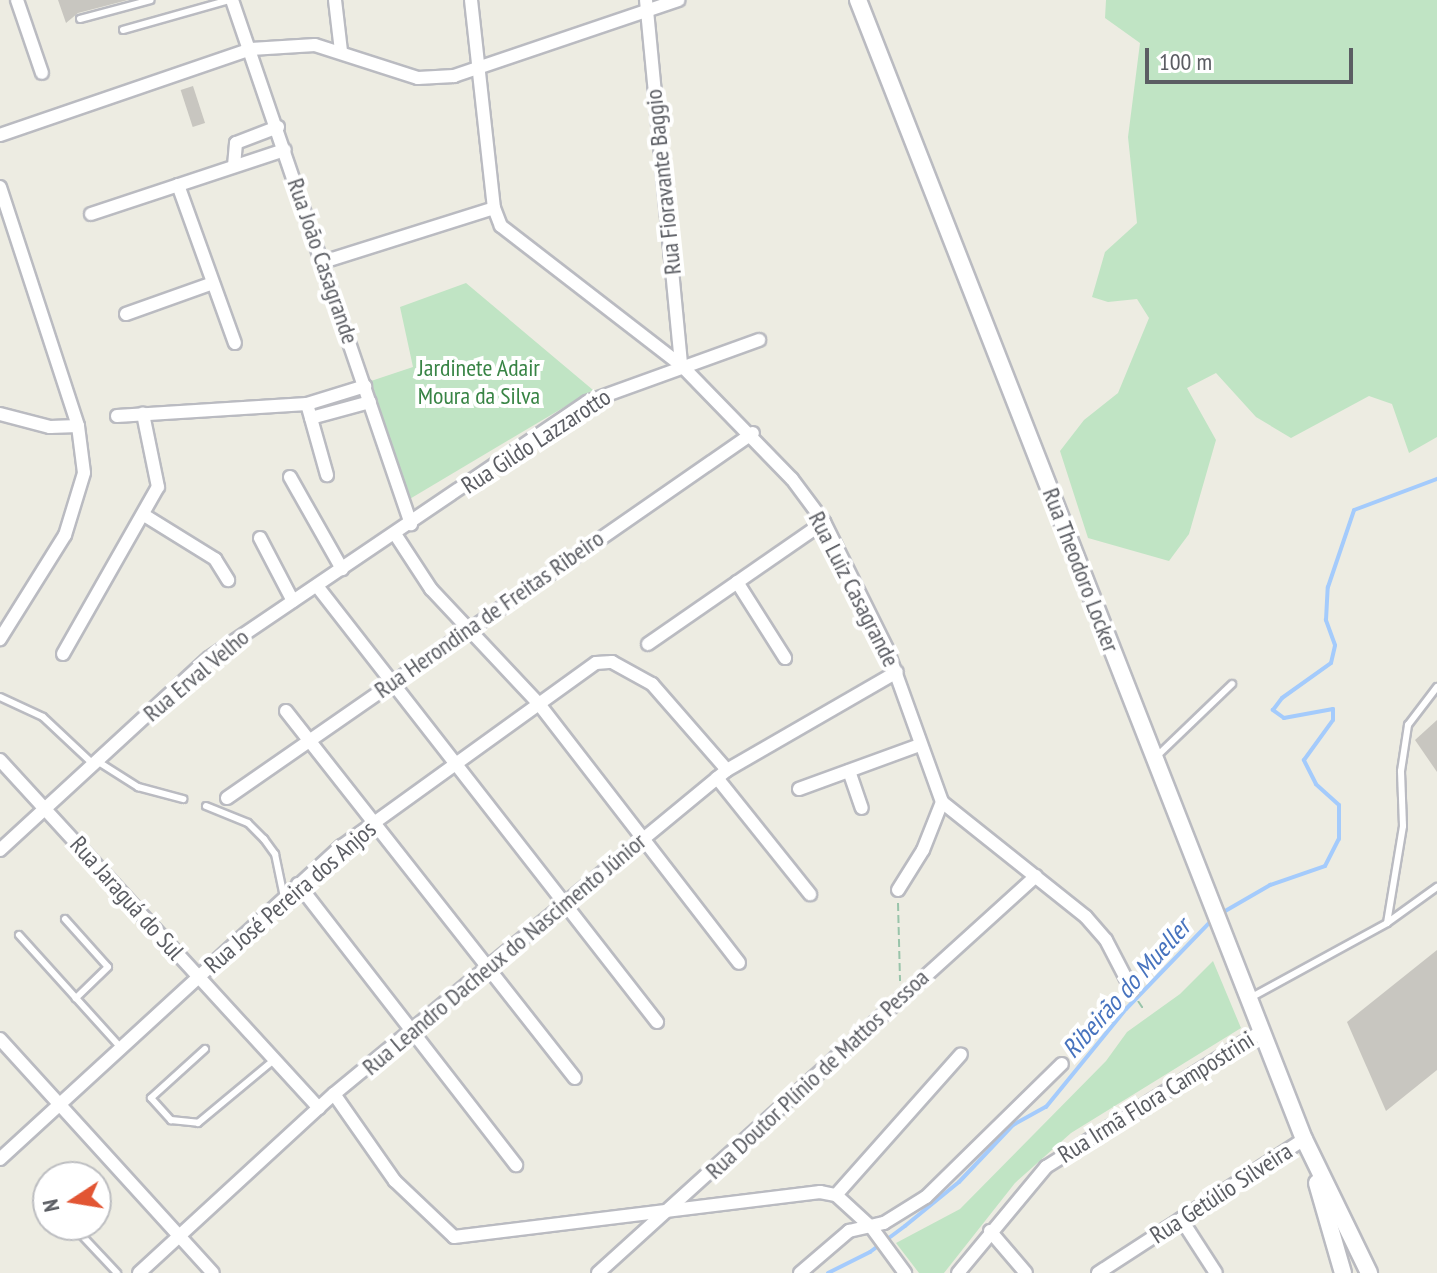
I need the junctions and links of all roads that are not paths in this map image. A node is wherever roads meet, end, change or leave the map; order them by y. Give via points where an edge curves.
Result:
1 (17, 0) edge
2 (151, 0) edge
3 (231, 0) edge
4 (335, 0) edge
5 (471, 0) edge
6 (679, 0) edge
7 (858, 0) edge
8 (646, 6) edge
9 (80, 19) dead end
10 (123, 30) dead end
11 (251, 49) junction
12 (341, 51) junction
13 (479, 72) junction
14 (42, 73) dead end
15 (278, 127) junction
16 (0, 135) edge
17 (285, 150) junction
18 (234, 166) junction
19 (178, 185) junction
20 (0, 187) edge
21 (494, 208) junction
22 (91, 214) dead end
23 (323, 262) junction
24 (213, 283) junction
25 (126, 314) dead end
26 (759, 340) dead end
27 (235, 343) dead end
28 (681, 365) junction
29 (365, 386) junction
30 (370, 402) junction
31 (307, 404) junction
32 (0, 414) edge
33 (143, 414) junction
34 (117, 416) dead end
35 (311, 418) junction
36 (78, 426) junction
37 (753, 433) junction
38 (327, 475) dead end
39 (290, 477) dead end
40 (144, 515) junction
41 (824, 522) junction
42 (411, 524) junction
43 (395, 534) junction
44 (260, 538) dead end
45 (342, 569) junction
46 (228, 580) dead end
47 (737, 582) junction
48 (317, 586) junction
49 (293, 601) junction
50 (466, 630) junction
51 (0, 639) edge
52 (648, 644) dead end
53 (63, 654) dead end
54 (785, 658) dead end
55 (897, 672) junction
56 (391, 682) junction
57 (1232, 684) dead end
58 (1437, 687) edge
59 (0, 697) edge
60 (539, 704) junction
61 (286, 711) dead end
62 (309, 740) junction
63 (919, 745) junction
64 (1155, 758) junction
65 (0, 760) edge
66 (95, 762) junction
67 (455, 764) junction
68 (849, 771) junction
69 (722, 774) junction
70 (799, 789) dead end
71 (227, 798) dead end
72 (183, 799) dead end
73 (942, 802) junction
74 (206, 806) dead end
75 (45, 808) junction
76 (862, 808) dead end
77 (374, 823) junction
78 (643, 839) junction
79 (0, 850) edge
80 (1036, 876) junction
81 (298, 884) junction
82 (1437, 887) edge
83 (898, 890) road end
84 (810, 894) dead end
85 (284, 897) junction
86 (564, 904) junction
87 (65, 919) dead end
88 (1387, 923) junction
89 (19, 935) dead end
90 (739, 963) dead end
91 (488, 967) junction
92 (198, 976) junction
93 (1132, 990) road end
94 (76, 998) junction
95 (1249, 999) junction
96 (657, 1022) dead end
97 (411, 1030) junction
98 (1262, 1031) junction
99 (0, 1039) edge
100 (121, 1048) junction
101 (205, 1049) dead end
102 (961, 1054) dead end
103 (274, 1060) junction
104 (1062, 1064) road end
105 (575, 1078) dead end
106 (334, 1094) junction
107 (60, 1104) junction
108 (319, 1108) junction
109 (1304, 1139) junction
110 (0, 1159) edge
111 (516, 1165) dead end
112 (836, 1195) junction
113 (672, 1208) junction
114 (1181, 1219) junction
115 (990, 1231) junction
116 (179, 1236) junction
117 (879, 1238) junction
118 (87, 1241) edge
119 (1337, 1270) edge
120 (117, 1273) edge
121 (139, 1273) edge
122 (213, 1273) edge
123 (598, 1273) edge
124 (800, 1273) edge
125 (905, 1273) edge
126 (958, 1273) edge
127 (1026, 1273) edge
128 (1098, 1273) edge
129 (1216, 1273) edge
130 (1369, 1273) edge

1 - 14 street
2 - 9 lane
3 - 10 lane
3 - 11 street, Rua João Casagrande
4 - 12 street
5 - 13 street, Rua Luiz Casagrande
6 - 8 street
7 - 64 main road, Rua Theodoro Locker
8 - 13 street
8 - 28 street, Rua Fioravante Baggio
11 - 12 street via 298,44
11 - 15 street, Rua João Casagrande
11 - 16 street
12 - 13 street via 418,78
13 - 21 street, Rua Luiz Casagrande
15 - 17 street, Rua João Casagrande
15 - 18 street via 236,143
17 - 18 street
17 - 23 street, Rua João Casagrande
18 - 19 street
19 - 22 street
19 - 24 street
20 - 36 street
21 - 23 street
21 - 28 street, Rua Luiz Casagrande via 508,233
23 - 29 street, Rua João Casagrande
24 - 25 street
24 - 27 street
26 - 28 street, Rua Gildo Lazzarotto
28 - 37 street, Rua Luiz Casagrande
28 - 42 street, Rua Gildo Lazzarotto via 587,402
29 - 30 street, Rua João Casagrande
29 - 31 street
30 - 35 street
30 - 42 street, Rua João Casagrande
31 - 33 street
31 - 35 street
32 - 36 street via 50,427
33 - 34 street
33 - 40 street via 159,479
35 - 38 street
36 - 51 street via 84,473 78,504 65,535
37 - 41 street, Rua Luiz Casagrande
37 - 50 street, Rua Herondina de Freitas Ribeiro
39 - 45 street
40 - 46 street via 215,559
40 - 53 street
41 - 47 street
41 - 55 street, Rua Luiz Casagrande
42 - 43 street, Rua Erval Velho
43 - 45 street, Rua Erval Velho
43 - 50 street
44 - 49 street
45 - 48 street, Rua Erval Velho
47 - 52 street
47 - 54 street
48 - 49 street, Rua Erval Velho
48 - 56 street
49 - 66 street, Rua Erval Velho via 209,658
50 - 56 street, Rua Herondina de Freitas Ribeiro
50 - 60 street
55 - 63 street, Rua Luiz Casagrande
55 - 69 street, Rua Leandro Dacheux do Nascimento Júnior
56 - 62 street, Rua Herondina de Freitas Ribeiro
56 - 67 street
57 - 64 lane
58 - 88 lane via 1408,725 1401,771 1403,826
59 - 66 lane via 43,717
60 - 67 street, Rua José Pereira dos Anjos
60 - 69 street, Rua José Pereira dos Anjos via 601,661 652,684
60 - 78 street
61 - 62 street
62 - 71 street, Rua Herondina de Freitas Ribeiro
62 - 77 street
63 - 68 street
63 - 73 street, Rua Luiz Casagrande
64 - 95 main road, Rua Theodoro Locker
65 - 75 street, Rua Jaraguá do Sul
66 - 72 lane via 138,787
66 - 75 street, Rua Erval Velho
67 - 77 street, Rua José Pereira dos Anjos
67 - 86 street
68 - 70 street
68 - 76 street
69 - 78 street, Rua Leandro Dacheux do Nascimento Júnior
69 - 84 street
73 - 80 street, Rua Luiz Casagrande
73 - 83 street via 923,850
74 - 85 lane via 248,823 264,839 275,854
75 - 79 street, Rua Erval Velho
75 - 92 street, Rua Jaraguá do Sul
77 - 81 street, Rua José Pereira dos Anjos
77 - 91 street
78 - 86 street, Rua Leandro Dacheux do Nascimento Júnior
78 - 90 street
80 - 93 street, Rua Luiz Casagrande via 1096,928
80 - 113 street, Rua Doutor Plínio de Mattos Pessoa
81 - 85 street, Rua José Pereira dos Anjos
81 - 97 street
82 - 88 lane
85 - 92 street, Rua José Pereira dos Anjos
86 - 91 street, Rua Leandro Dacheux do Nascimento Júnior
86 - 96 street
87 - 94 lane via 108,967
88 - 95 lane
89 - 94 lane
91 - 97 street, Rua Leandro Dacheux do Nascimento Júnior
91 - 105 street
92 - 100 street, Rua José Pereira dos Anjos
92 - 103 street, Rua Jaraguá do Sul
94 - 100 lane
95 - 98 main road, Rua Theodoro Locker
97 - 106 street, Rua Leandro Dacheux do Nascimento Júnior
97 - 111 street
98 - 109 main road, Rua Theodoro Locker
98 - 115 street, Rua Irmã Flora Campostrini via 1066,1151 1026,1186
99 - 107 street
100 - 107 street, Rua José Pereira dos Anjos
101 - 103 lane via 151,1098 171,1120 198,1123
102 - 112 street
103 - 108 street, Rua Jaraguá do Sul
104 - 117 street
106 - 108 street, Rua Leandro Dacheux do Nascimento Júnior
106 - 113 street via 395,1181 450,1235
107 - 110 street, Rua José Pereira dos Anjos
107 - 116 street
108 - 116 street, Rua Leandro Dacheux do Nascimento Júnior
109 - 114 street, Rua Getúlio Silveira
109 - 119 main road, Rua Theodoro Locker
109 - 130 main road, Rua Theodoro Locker
112 - 113 street via 812,1192
112 - 117 street
113 - 123 street, Rua Doutor Plínio de Mattos Pessoa
114 - 128 street, Rua Getúlio Silveira
114 - 129 street
115 - 126 street, Rua Irmã Flora Campostrini
115 - 127 street
116 - 121 street, Rua Leandro Dacheux do Nascimento Júnior
116 - 122 street
117 - 124 street via 849,1231
117 - 125 street
118 - 120 lane

